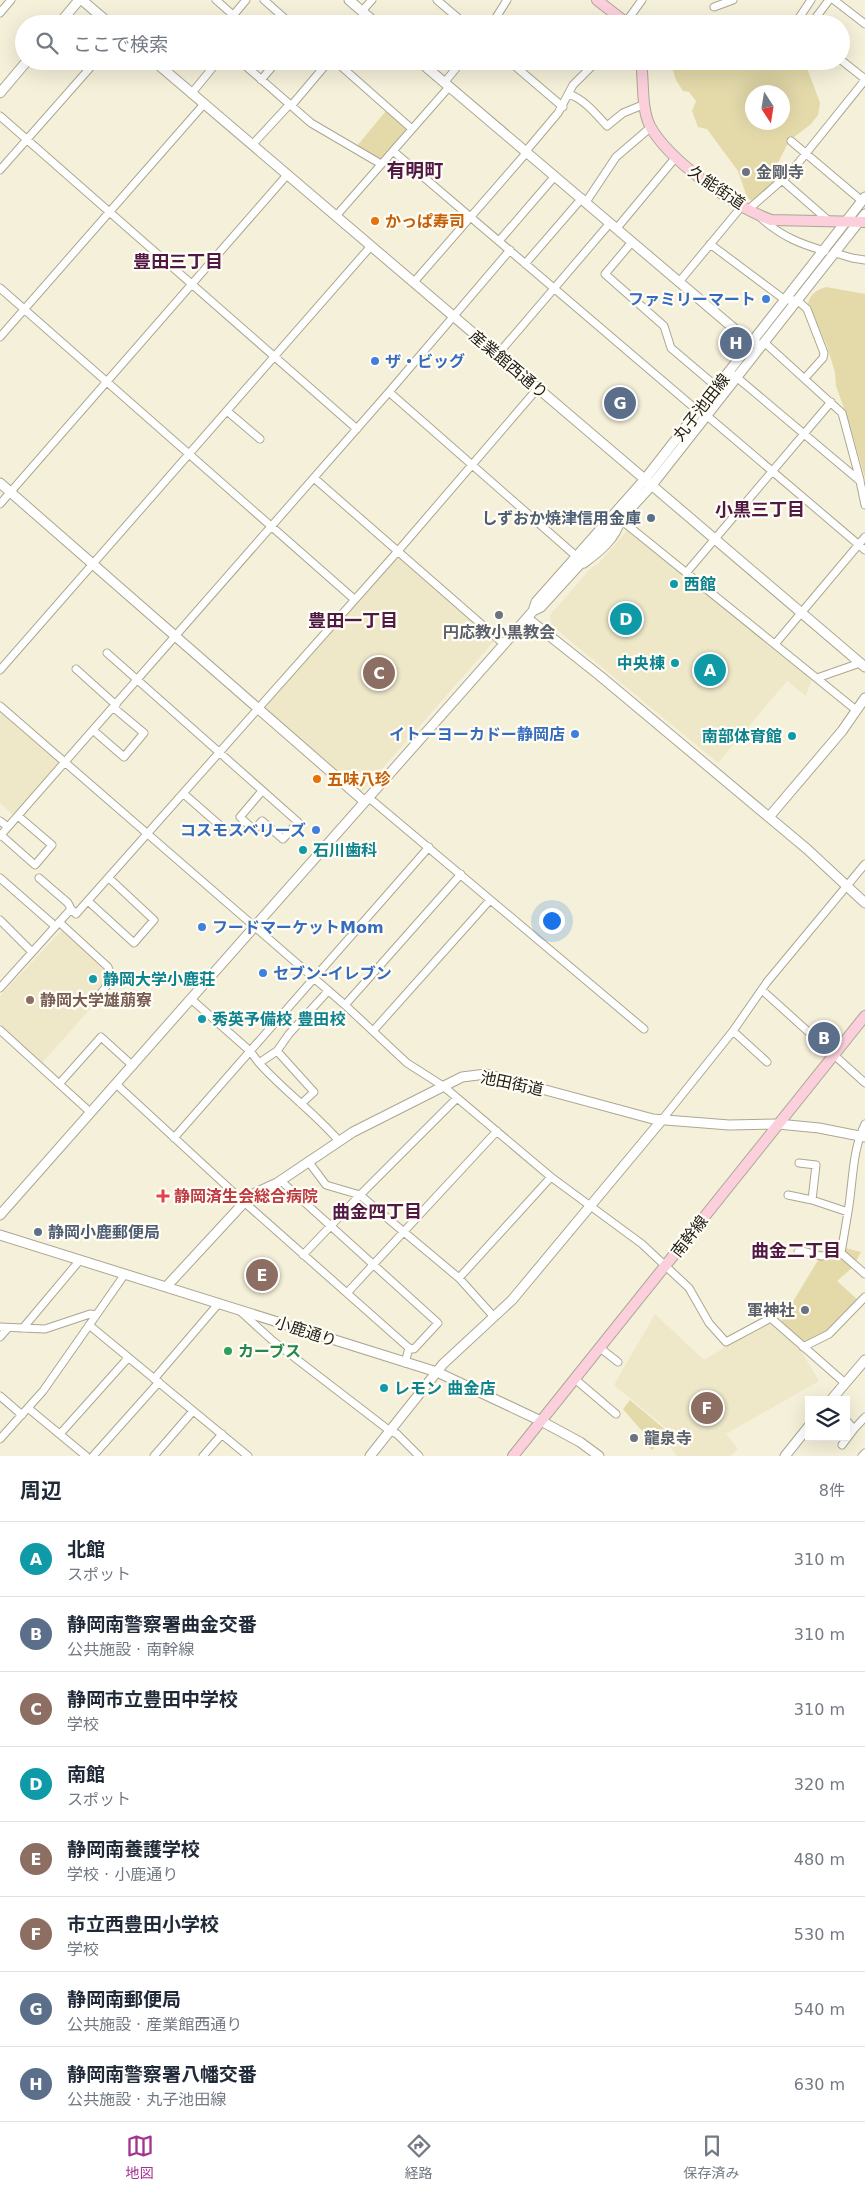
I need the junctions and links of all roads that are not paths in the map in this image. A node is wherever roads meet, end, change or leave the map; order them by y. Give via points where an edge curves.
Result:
1 (11, 0) edge
2 (80, 0) edge
3 (216, 0) edge
4 (246, 0) edge
5 (264, 0) edge
6 (349, 0) edge
7 (372, 0) edge
8 (438, 0) edge
9 (507, 0) edge
10 (597, 0) edge
11 (642, 0) edge
12 (811, 0) edge
13 (829, 0) edge
14 (834, 0) edge
15 (729, 1) edge
16 (714, 7) dead end
17 (362, 11) junction
18 (0, 13) edge
19 (67, 15) edge
20 (99, 15) edge
21 (233, 15) joint
22 (282, 15) edge
23 (367, 15) edge
24 (455, 15) edge
25 (498, 15) edge
26 (617, 15) edge
27 (632, 15) edge
28 (801, 15) edge
29 (817, 15) edge
30 (865, 24) edge
31 (850, 68) edge
32 (19, 70) edge
33 (88, 70) edge
34 (164, 70) edge
35 (211, 70) edge
36 (250, 70) edge
37 (269, 70) edge
38 (321, 70) edge
39 (345, 70) edge
40 (430, 70) edge
41 (456, 70) edge
42 (520, 70) edge
43 (589, 70) edge
44 (642, 70) edge
45 (261, 80) junction
46 (865, 80) edge
47 (446, 85) junction
48 (0, 93) edge
49 (192, 94) junction
50 (568, 94) junction
51 (204, 104) junction
52 (645, 104) junction
53 (290, 105) junction
54 (563, 107) junction
55 (0, 116) edge
56 (651, 127) junction
57 (412, 129) junction
58 (27, 140) junction
59 (790, 141) dead end
60 (252, 145) junction
61 (393, 151) junction
62 (526, 151) junction
63 (806, 155) junction
64 (676, 156) junction
65 (381, 164) junction
66 (0, 170) edge
67 (287, 174) junction
68 (555, 176) junction
69 (782, 180) junction
70 (863, 199) edge
71 (584, 200) junction
72 (750, 210) junction
73 (110, 212) junction
74 (336, 216) junction
75 (470, 217) junction
76 (863, 219) edge
77 (830, 221) junction
78 (847, 221) junction
79 (613, 226) junction
80 (499, 241) junction
81 (632, 242) junction
82 (710, 244) junction
83 (371, 246) junction
84 (510, 250) junction
85 (825, 251) junction
86 (835, 253) junction
87 (865, 260) edge
88 (525, 264) junction
89 (414, 282) junction
90 (680, 282) junction
91 (192, 285) junction
92 (0, 288) edge
93 (554, 289) junction
94 (785, 300) junction
95 (797, 300) junction
96 (24, 309) junction
97 (454, 317) junction
98 (0, 336) edge
99 (764, 342) junction
100 (751, 343) junction
101 (498, 354) junction
102 (275, 356) junction
103 (733, 374) junction
104 (805, 378) junction
105 (107, 382) junction
106 (717, 387) junction
107 (538, 388) junction
108 (389, 392) junction
109 (831, 402) junction
110 (227, 410) junction
111 (704, 413) junction
112 (357, 429) junction
113 (804, 434) junction
114 (260, 439) dead end
115 (188, 454) junction
116 (473, 465) junction
117 (772, 472) junction
118 (314, 478) junction
119 (860, 481) junction
120 (648, 482) junction
121 (0, 483) edge
122 (10, 492) junction
123 (0, 504) edge
124 (865, 505) edge
125 (621, 520) junction
126 (271, 527) junction
127 (865, 537) edge
128 (715, 539) junction
129 (862, 547) edge
130 (398, 551) junction
131 (579, 559) junction
132 (92, 564) junction
133 (576, 569) junction
134 (686, 573) junction
135 (354, 600) junction
136 (801, 612) junction
137 (530, 615) junction
138 (175, 637) junction
139 (504, 644) junction
140 (775, 644) junction
141 (107, 653) dead end
142 (863, 665) edge
143 (76, 669) dead end
144 (0, 670) edge
145 (817, 678) junction
146 (138, 680) junction
147 (865, 698) edge
148 (0, 706) edge
149 (115, 706) junction
150 (258, 708) junction
151 (856, 710) junction
152 (94, 731) junction
153 (220, 752) junction
154 (65, 764) junction
155 (262, 791) junction
156 (184, 794) junction
157 (365, 800) junction
158 (18, 816) junction
159 (769, 817) junction
160 (0, 821) edge
161 (8, 828) junction
162 (225, 830) dead end
163 (148, 835) junction
164 (0, 836) edge
165 (429, 847) junction
166 (865, 864) edge
167 (461, 874) junction
168 (0, 878) edge
169 (39, 878) dead end
170 (109, 878) junction
171 (847, 886) junction
172 (490, 900) junction
173 (88, 901) junction
174 (865, 903) edge
175 (70, 909) junction
176 (0, 920) edge
177 (57, 924) junction
178 (255, 927) junction
179 (32, 952) junction
180 (0, 975) edge
181 (315, 979) junction
182 (6, 981) junction
183 (0, 988) edge
184 (762, 990) junction
185 (328, 991) junction
186 (191, 999) junction
187 (92, 1003) dead end
188 (345, 1005) junction
189 (865, 1016) edge
190 (644, 1029) dead end
191 (0, 1030) edge
192 (373, 1031) junction
193 (732, 1031) junction
194 (277, 1050) junction
195 (250, 1051) junction
196 (833, 1054) junction
197 (767, 1062) dead end
198 (259, 1063) junction
199 (133, 1066) junction
200 (865, 1083) edge
201 (60, 1084) junction
202 (116, 1084) junction
203 (443, 1086) junction
204 (458, 1098) junction
205 (301, 1104) junction
206 (90, 1112) junction
207 (661, 1121) junction
208 (778, 1124) junction
209 (865, 1124) edge
210 (497, 1131) junction
211 (862, 1137) edge
212 (174, 1138) junction
213 (339, 1140) junction
214 (308, 1161) junction
215 (799, 1163) dead end
216 (551, 1177) junction
217 (280, 1181) junction
218 (360, 1195) junction
219 (788, 1195) dead end
220 (812, 1200) junction
221 (244, 1202) junction
222 (592, 1206) junction
223 (848, 1212) junction
224 (0, 1215) edge
225 (331, 1226) junction
226 (403, 1231) junction
227 (0, 1235) edge
228 (798, 1252) dead end
229 (841, 1253) junction
230 (303, 1255) junction
231 (80, 1260) junction
232 (374, 1264) junction
233 (665, 1266) junction
234 (125, 1274) junction
235 (865, 1274) edge
236 (459, 1278) junction
237 (166, 1287) junction
238 (347, 1293) junction
239 (865, 1297) edge
240 (219, 1303) junction
241 (238, 1309) junction
242 (96, 1315) junction
243 (494, 1317) junction
244 (89, 1325) junction
245 (4, 1328) edge
246 (23, 1328) junction
247 (0, 1337) edge
248 (803, 1347) junction
249 (408, 1348) junction
250 (600, 1348) junction
251 (128, 1358) junction
252 (865, 1360) edge
253 (404, 1362) junction
254 (618, 1362) dead end
255 (437, 1372) junction
256 (575, 1379) junction
257 (156, 1381) junction
258 (845, 1383) junction
259 (0, 1396) edge
260 (834, 1396) edge
261 (28, 1408) junction
262 (193, 1411) junction
263 (616, 1414) dead end
264 (22, 1415) junction
265 (865, 1417) edge
266 (541, 1421) junction
267 (850, 1424) edge
268 (854, 1429) junction
269 (390, 1431) junction
270 (805, 1431) edge
271 (60, 1434) junction
272 (222, 1434) junction
273 (0, 1438) edge
274 (842, 1445) dead end
275 (865, 1453) edge
276 (86, 1456) edge
277 (93, 1456) edge
278 (154, 1456) edge
279 (203, 1456) edge
280 (248, 1456) edge
281 (370, 1456) edge
282 (419, 1456) edge
283 (513, 1456) edge
284 (599, 1456) edge
285 (785, 1456) edge
286 (862, 1456) edge

1 - 18 street
2 - 19 street
2 - 20 street
3 - 21 street
4 - 21 street
5 - 22 street
6 - 17 street
7 - 17 street
8 - 24 street
9 - 25 street
10 - 26 main road
11 - 27 street
12 - 28 street
13 - 29 street
14 - 30 street
15 - 16 street
17 - 23 street
31 - 46 street
32 - 48 street
33 - 58 street
34 - 49 street, 産業館西通り
35 - 49 street
36 - 45 street
37 - 45 street
38 - 53 street
39 - 57 street
40 - 47 street
41 - 47 street
42 - 54 street
43 - 50 street
44 - 52 main road, 久能街道
45 - 53 street
46 - 63 street
47 - 57 street
47 - 62 street
49 - 51 street, 産業館西通り
50 - 52 street via 583,102 607,126 623,113
50 - 54 street
51 - 60 street, 産業館西通り
51 - 73 street
52 - 56 main road, 久能街道
53 - 60 street
53 - 65 street via 311,123
54 - 62 street
55 - 58 street
56 - 64 main road, 久能街道
56 - 71 street via 616,156
57 - 61 street
58 - 66 street
58 - 73 street
59 - 63 street
60 - 67 street, 産業館西通り
61 - 65 street
61 - 75 street
62 - 68 street
62 - 75 street
63 - 69 street
63 - 70 street
64 - 72 main road, 久能街道 via 715,189
64 - 79 street
65 - 74 street
67 - 74 street, 産業館西通り
67 - 91 street
68 - 71 street
68 - 80 street
69 - 72 street
69 - 77 street
70 - 78 street, 丸子池田線
71 - 79 street
71 - 88 street
72 - 77 main road, 久能街道 via 771,220
72 - 82 street
72 - 85 street via 789,239
73 - 91 street
73 - 96 street
74 - 83 street, 産業館西通り
75 - 80 street
75 - 89 street
76 - 78 main road, 久能街道
76 - 86 street, 丸子池田線
77 - 78 main road, 久能街道
78 - 85 street, 丸子池田線
79 - 81 street
79 - 93 street
80 - 84 street
81 - 90 street
81 - 106 street via 605,274 664,326 671,348
82 - 90 street
82 - 94 street
83 - 89 street, 産業館西通り
83 - 102 street
84 - 88 street
84 - 97 street
85 - 94 street, 丸子池田線
86 - 87 street
86 - 95 street, 丸子池田線
88 - 93 street
89 - 97 street, 産業館西通り
90 - 100 street
91 - 102 street
91 - 105 street
92 - 96 street
93 - 101 street
93 - 111 street
94 - 95 street
94 - 100 street, 丸子池田線
95 - 99 street, 丸子池田線
95 - 104 street via 807,309 824,349 823,358
96 - 98 street
96 - 105 street
97 - 101 street, 産業館西通り
97 - 108 street
99 - 100 street
99 - 103 street, 丸子池田線
99 - 104 street
100 - 103 street, 丸子池田線
101 - 107 street, 産業館西通り
102 - 110 street
102 - 112 street
103 - 106 street, 丸子池田線
103 - 111 street, 丸子池田線
103 - 113 street
104 - 109 street
105 - 115 street
105 - 122 street
106 - 111 street, 丸子池田線
107 - 116 street
107 - 120 street, 産業館西通り
108 - 112 street
108 - 116 street
109 - 113 street
109 - 119 street via 846,422
110 - 114 street
110 - 115 street
111 - 117 street
111 - 120 street, 丸子池田線
112 - 118 street
113 - 117 street
113 - 119 street
115 - 126 street
115 - 132 street
116 - 130 street
116 - 131 street
117 - 128 street
117 - 129 street
118 - 126 street
118 - 130 street
119 - 124 street
120 - 125 street, 丸子池田線
120 - 128 street, 産業館西通り
120 - 131 street, 丸子池田線
121 - 122 street
122 - 123 street
122 - 132 street
125 - 131 street, 丸子池田線
125 - 133 street via 618,531 606,546
125 - 134 street
126 - 135 street
126 - 138 street
127 - 129 street
128 - 134 street
128 - 136 street, 産業館西通り
129 - 136 street
130 - 135 street
130 - 139 street
131 - 133 street, 丸子池田線
131 - 137 street, 丸子池田線 via 536,602
132 - 138 street
132 - 144 street
133 - 137 street, 丸子池田線
134 - 140 street
135 - 150 street
136 - 140 street
136 - 142 street, 産業館西通り
137 - 139 street, 丸子池田線
137 - 159 street
138 - 146 street
138 - 150 street
139 - 157 street, 丸子池田線
140 - 145 street
141 - 146 street
142 - 145 street
143 - 149 street
145 - 151 street
146 - 149 street
146 - 153 street
147 - 151 street
148 - 154 street
149 - 152 street
149 - 152 street via 144,734 124,757
150 - 153 street
150 - 157 street
151 - 159 street
152 - 154 street
153 - 155 street
153 - 156 street
154 - 158 street
154 - 163 street
155 - 155 street via 240,817 254,830 262,821 283,839 298,822
156 - 162 street
156 - 163 street
157 - 165 street via 374,802
157 - 178 street, 丸子池田線
158 - 161 street
158 - 164 street via 52,845 35,865
159 - 171 street
160 - 161 street
161 - 164 street
163 - 170 street
163 - 178 street
165 - 167 street
165 - 181 street
166 - 171 street
167 - 172 street
167 - 188 street
168 - 177 street
169 - 175 street via 68,903
170 - 173 street
170 - 173 street via 154,920 134,942
171 - 174 street
171 - 184 street
172 - 190 street
172 - 192 street
173 - 175 street via 76,914
175 - 177 street
176 - 179 street
177 - 179 street
177 - 187 street via 108,967 110,982
178 - 181 street
178 - 186 street, 丸子池田線
179 - 182 street
180 - 182 street
181 - 185 street
181 - 195 street
182 - 183 street
184 - 193 street
184 - 196 street
185 - 188 street
185 - 194 street
186 - 195 street
186 - 199 street, 丸子池田線
188 - 192 street
189 - 196 main road, 南幹線
191 - 201 street
192 - 203 street via 407,1063
193 - 197 street
193 - 207 street
194 - 198 street
194 - 205 street via 314,1092
195 - 198 street
195 - 212 street
196 - 200 street
196 - 208 main road, 南幹線
198 - 205 street
199 - 201 street via 101,1037
199 - 202 street, 丸子池田線
201 - 206 street
202 - 206 street, 丸子池田線
202 - 212 street
203 - 204 street
203 - 207 street, 池田街道 via 468,1076 486,1074
203 - 213 street, 池田街道
204 - 210 street
204 - 218 street
205 - 213 street
206 - 224 street, 丸子池田線
207 - 208 street, 池田街道
207 - 222 street
208 - 211 street, 池田街道
208 - 233 main road, 南幹線
209 - 211 street
210 - 216 street
210 - 226 street
211 - 223 street
212 - 221 street
213 - 214 street, 池田街道
214 - 217 street, 池田街道
214 - 218 street via 326,1185
215 - 220 street via 816,1165
216 - 222 street
216 - 236 street
217 - 221 street, 池田街道
217 - 225 street
218 - 225 street
218 - 226 street
219 - 220 street
220 - 223 street
221 - 230 street
221 - 237 street, 池田街道
222 - 233 street
222 - 243 street
223 - 229 street
225 - 230 street
225 - 232 street
226 - 232 street
226 - 236 street
227 - 231 street, 小鹿通り
228 - 229 street via 822,1256
229 - 235 street
230 - 238 street
231 - 234 street, 小鹿通り
231 - 246 street
232 - 238 street
232 - 249 street via 438,1322 414,1349
233 - 248 street via 689,1288 709,1323 726,1342 772,1319
233 - 250 main road, 南幹線
234 - 237 street, 小鹿通り
234 - 242 street
236 - 243 street
237 - 240 street, 小鹿通り
238 - 249 street
239 - 248 street via 829,1334
240 - 241 street, 小鹿通り
240 - 257 street
241 - 253 street, 小鹿通り
241 - 269 street via 273,1341
242 - 244 street
242 - 246 street via 90,1314 45,1329
243 - 255 street via 451,1355
244 - 251 street
244 - 261 street
245 - 246 street
245 - 247 street
248 - 258 street
249 - 253 street
250 - 254 street
250 - 256 main road, 南幹線
251 - 257 street
251 - 271 street
252 - 258 street
253 - 255 street, 小鹿通り
255 - 266 street, 小鹿通り
255 - 269 street
256 - 263 street
256 - 266 main road, 南幹線
257 - 262 street
257 - 277 street
258 - 260 street
259 - 264 street
261 - 264 street
261 - 271 street
262 - 272 street
262 - 278 street
264 - 273 street
265 - 268 street
266 - 283 main road, 南幹線
266 - 284 street, 小鹿通り
267 - 268 street
268 - 274 street
269 - 281 street
269 - 282 street
270 - 285 street
271 - 276 street
272 - 279 street
272 - 280 street
275 - 286 street

